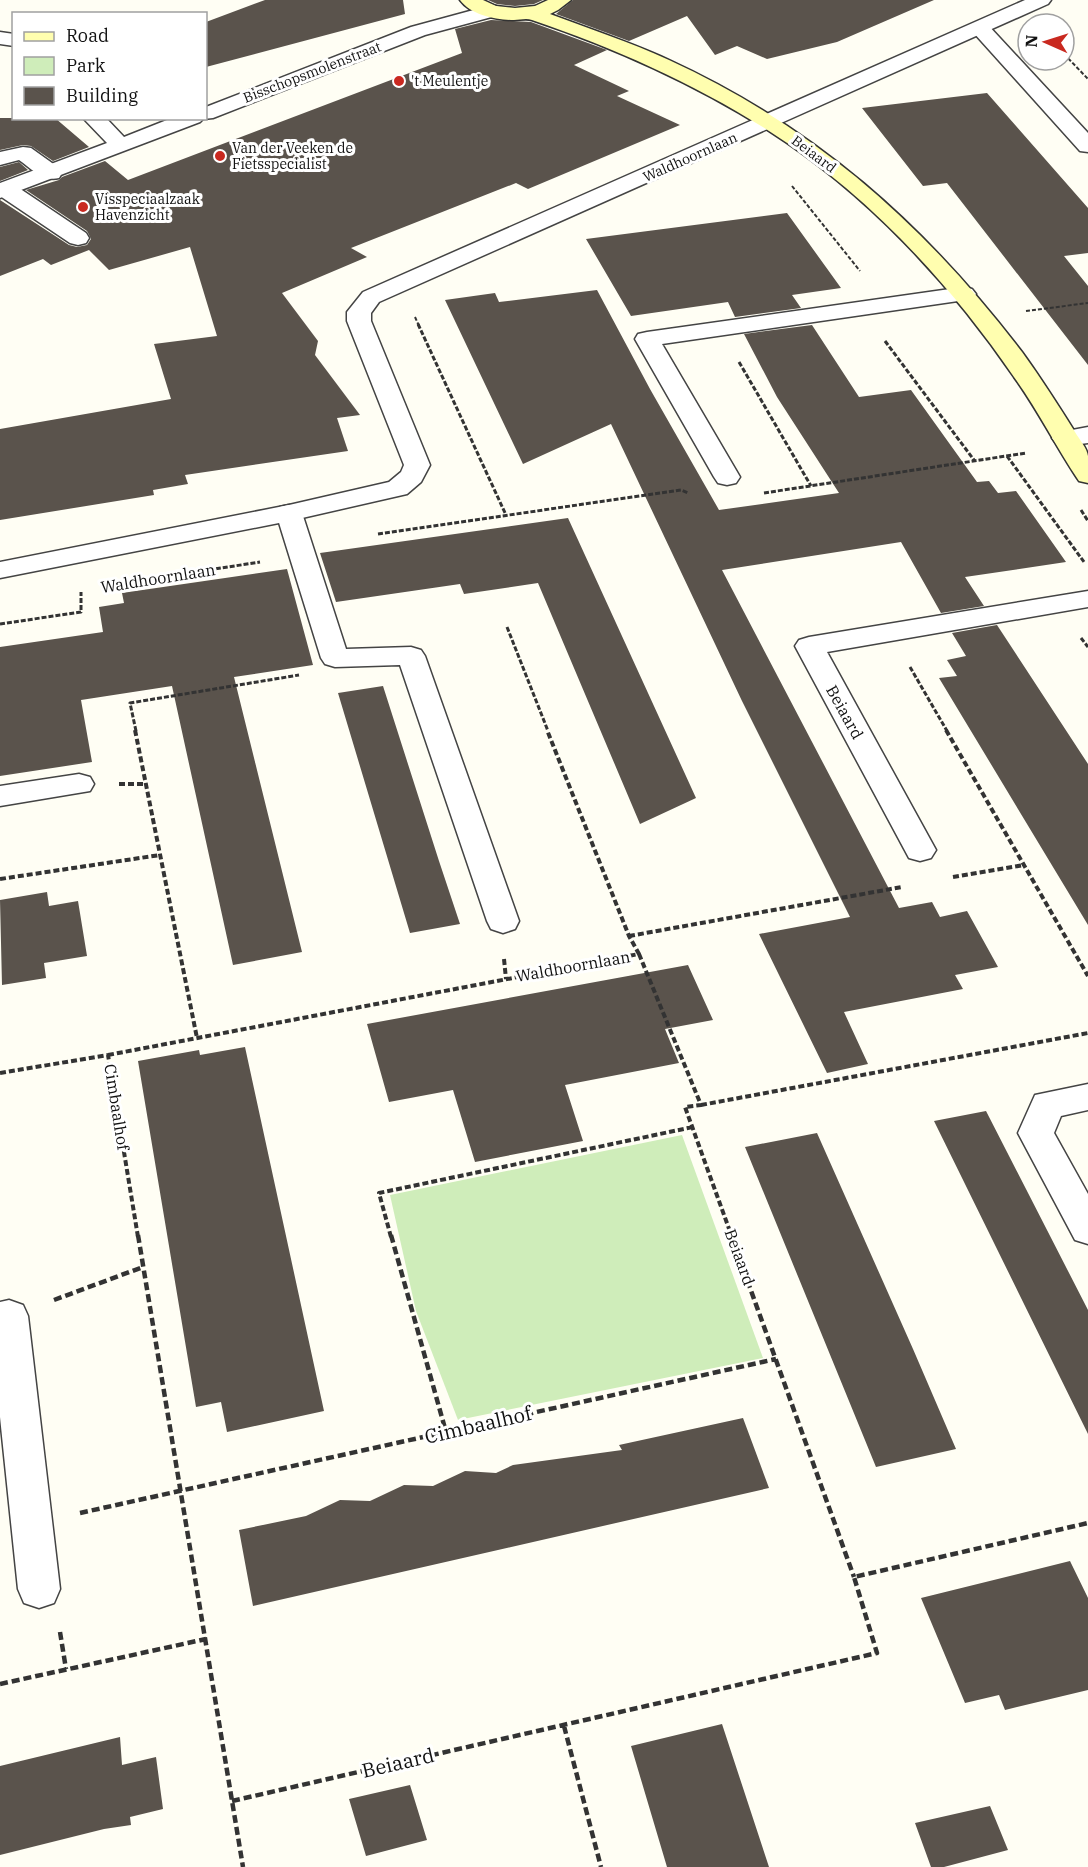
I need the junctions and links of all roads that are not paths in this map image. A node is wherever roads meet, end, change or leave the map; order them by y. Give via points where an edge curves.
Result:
1 (470, 0) edge
2 (1041, 0) edge
3 (559, 2) edge
4 (492, 11) junction
5 (530, 13) junction
6 (980, 28) junction
7 (418, 31) junction
8 (637, 53) junction
9 (207, 114) edge
10 (95, 120) edge
11 (188, 120) edge
12 (759, 127) junction
13 (122, 146) junction
14 (1088, 146) edge
15 (0, 159) edge
16 (51, 173) junction
17 (3, 190) edge
18 (78, 238) dead end
19 (963, 294) junction
20 (1076, 436) edge
21 (1088, 475) edge
22 (727, 477) dead end
23 (289, 513) junction
24 (0, 570) edge
25 (1088, 599) edge
26 (79, 784) dead end
27 (0, 796) edge
28 (920, 850) dead end
29 (503, 921) dead end
30 (1088, 1097) edge
31 (1088, 1229) edge
32 (4, 1317) edge
33 (39, 1589) dead end

1 - 4 street
1 - 7 street, Bisschopsmolenstraat
2 - 6 street, Waldhoornlaan
3 - 5 street
3 - 8 street, Beiaard
4 - 5 street
4 - 7 street, Bisschopsmolenstraat
5 - 8 street, Beiaard
6 - 12 street, Waldhoornlaan
6 - 14 street
7 - 9 street, Bisschopsmolenstraat
8 - 12 street, Beiaard via 738,103
10 - 13 street
11 - 13 street
12 - 19 street, Beiaard via 819,157 917,244
12 - 23 street, Waldhoornlaan via 371,297 359,312 359,321 417,465 412,476 398,488
13 - 16 street
15 - 16 street via 23,153
16 - 17 street
17 - 18 street
19 - 20 street, Beiaard
19 - 22 street via 647,339
20 - 21 street, Beiaard
23 - 24 street, Waldhoornlaan
23 - 29 street via 335,658 411,656
25 - 28 street, Beiaard via 809,646
26 - 27 street
30 - 31 street via 1048,1105 1036,1133
32 - 33 street

